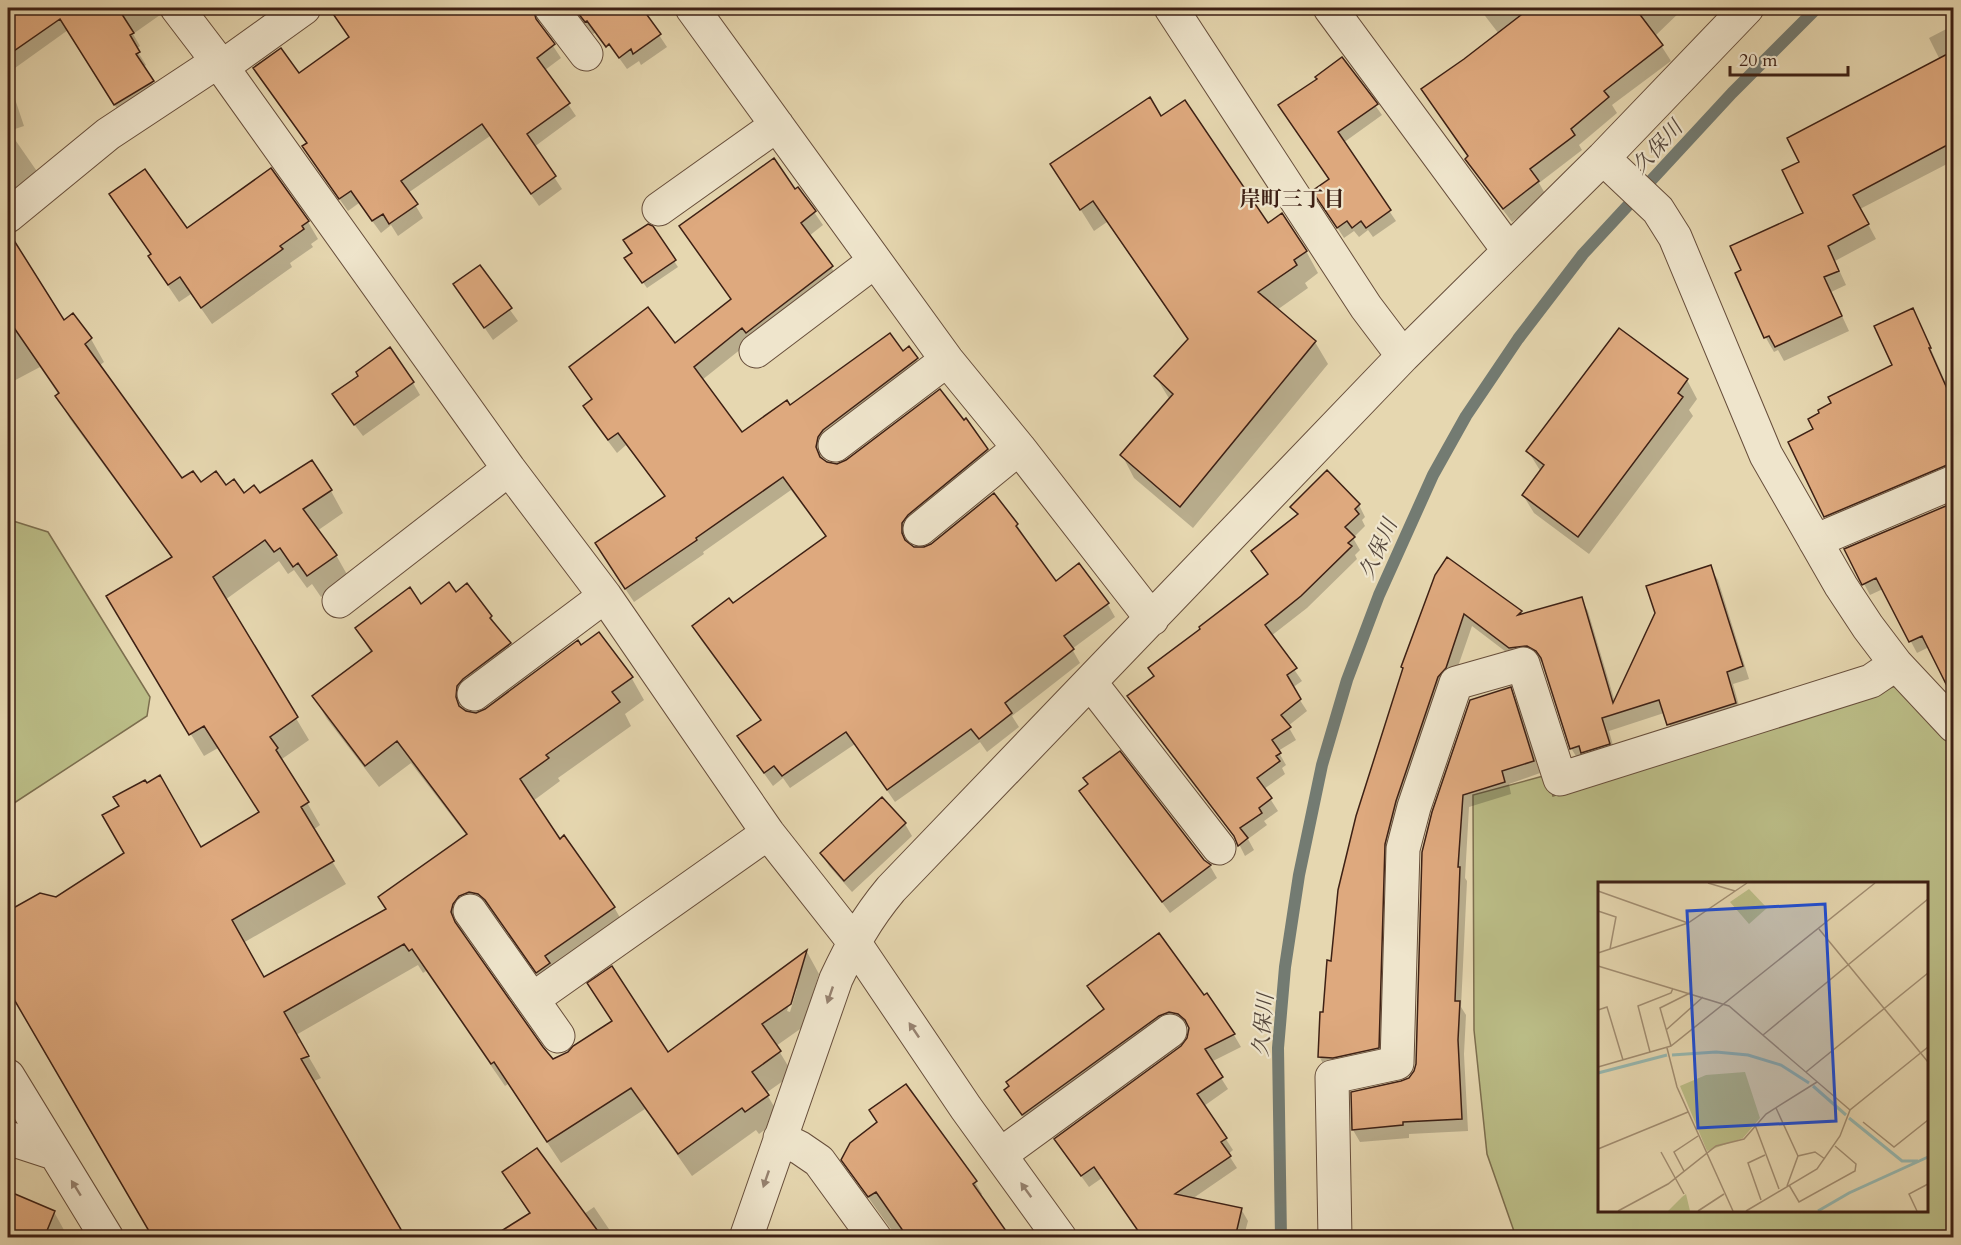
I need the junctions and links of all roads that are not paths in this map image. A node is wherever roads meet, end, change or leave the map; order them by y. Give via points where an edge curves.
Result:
1 (177, 8) edge
2 (304, 8) edge
3 (551, 8) edge
4 (692, 8) edge
5 (1171, 8) edge
6 (1330, 8) edge
7 (1747, 8) edge
8 (586, 54) dead end
9 (220, 65) junction
10 (777, 125) junction
11 (1611, 166) junction
12 (659, 209) dead end
13 (8, 216) edge
14 (1509, 251) junction
15 (875, 261) junction
16 (756, 351) dead end
17 (1403, 356) junction
18 (947, 360) junction
19 (835, 445) dead end
20 (1019, 448) junction
21 (509, 470) junction
22 (1953, 482) edge
23 (920, 529) dead end
24 (1815, 541) junction
25 (605, 596) junction
26 (339, 601) dead end
27 (1152, 619) junction
28 (1896, 664) junction
29 (1090, 682) junction
30 (474, 694) dead end
31 (1953, 726) edge
32 (768, 833) junction
33 (1220, 848) dead end
34 (470, 911) dead end
35 (854, 942) junction
36 (533, 999) junction
37 (1170, 1031) dead end
38 (558, 1036) dead end
39 (8, 1076) edge
40 (8, 1138) edge
41 (780, 1138) junction
42 (54, 1153) junction
43 (1000, 1155) junction
44 (107, 1238) edge
45 (746, 1238) edge
46 (875, 1238) edge
47 (1060, 1238) edge
48 (1335, 1238) edge

1 - 9 street
2 - 9 street
3 - 8 street
4 - 10 street
5 - 17 street via 1360,297
6 - 14 street
7 - 11 street
9 - 13 street via 108,134
9 - 21 street
10 - 12 street
10 - 15 street
11 - 14 street
11 - 24 street via 1658,210 1675,237 1766,455
14 - 17 street
15 - 16 street
15 - 18 street
17 - 27 street
18 - 19 street
18 - 20 street
20 - 23 street
20 - 27 street
21 - 25 street
21 - 26 street
22 - 24 street
24 - 28 street via 1868,627
25 - 30 street
25 - 32 street
27 - 29 street
28 - 31 street
28 - 48 street via 1872,681 1560,778 1523,664 1455,683 1402,849 1397,1063 1332,1077
29 - 33 street
29 - 35 street via 891,889
32 - 35 street
32 - 36 street
34 - 36 street
35 -> 41 street via 836,979
43 -> 35 street
36 - 38 street
37 - 43 street
39 - 42 street
40 - 42 street
41 -> 45 street
41 - 46 street via 819,1161
44 -> 42 street
47 -> 43 street

